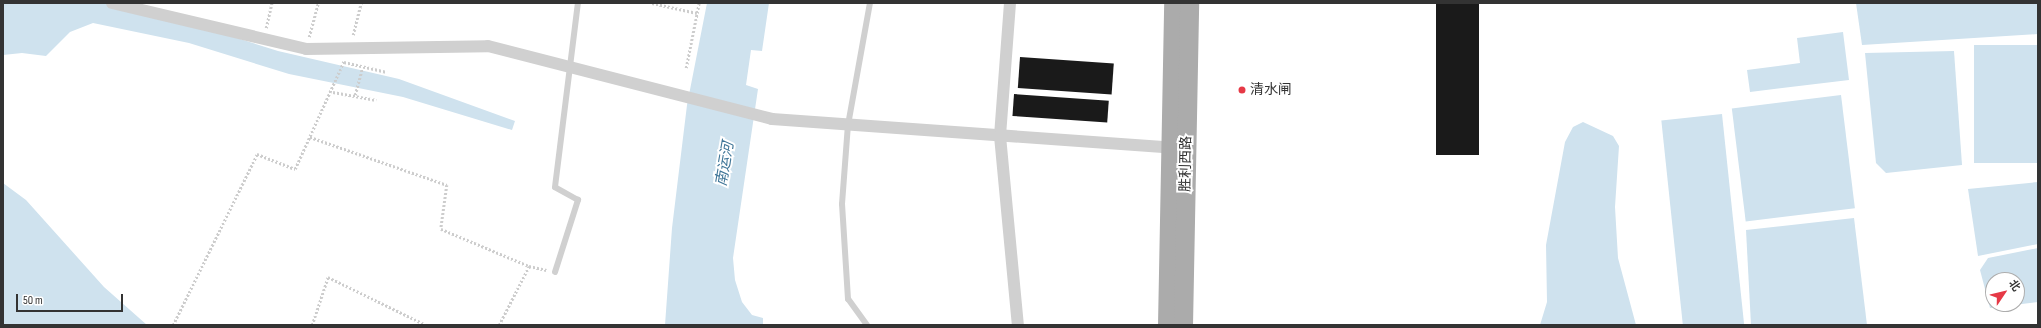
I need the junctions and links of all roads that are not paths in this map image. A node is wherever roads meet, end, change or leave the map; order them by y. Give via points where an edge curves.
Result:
1 (112, 3) edge
2 (578, 3) edge
3 (870, 3) edge
4 (1010, 3) edge
5 (1173, 3) edge
6 (1189, 3) edge
7 (569, 68) junction
8 (848, 125) junction
9 (1000, 136) junction
10 (1178, 148) junction
11 (555, 272) road end
12 (867, 325) edge
13 (1018, 325) edge
14 (1167, 325) edge
15 (1183, 325) edge

1 - 7 street via 306,49 488,46
2 - 7 lane
3 - 8 lane
4 - 9 street
5 - 10 main road, 胜利西路
6 - 10 main road, 胜利西路
7 - 8 street via 772,119
7 - 11 lane via 555,187 578,200
8 - 9 street
8 - 12 lane via 842,204 848,299
9 - 10 street
9 - 13 street
10 - 14 main road, 胜利西路
10 - 15 main road, 胜利西路

